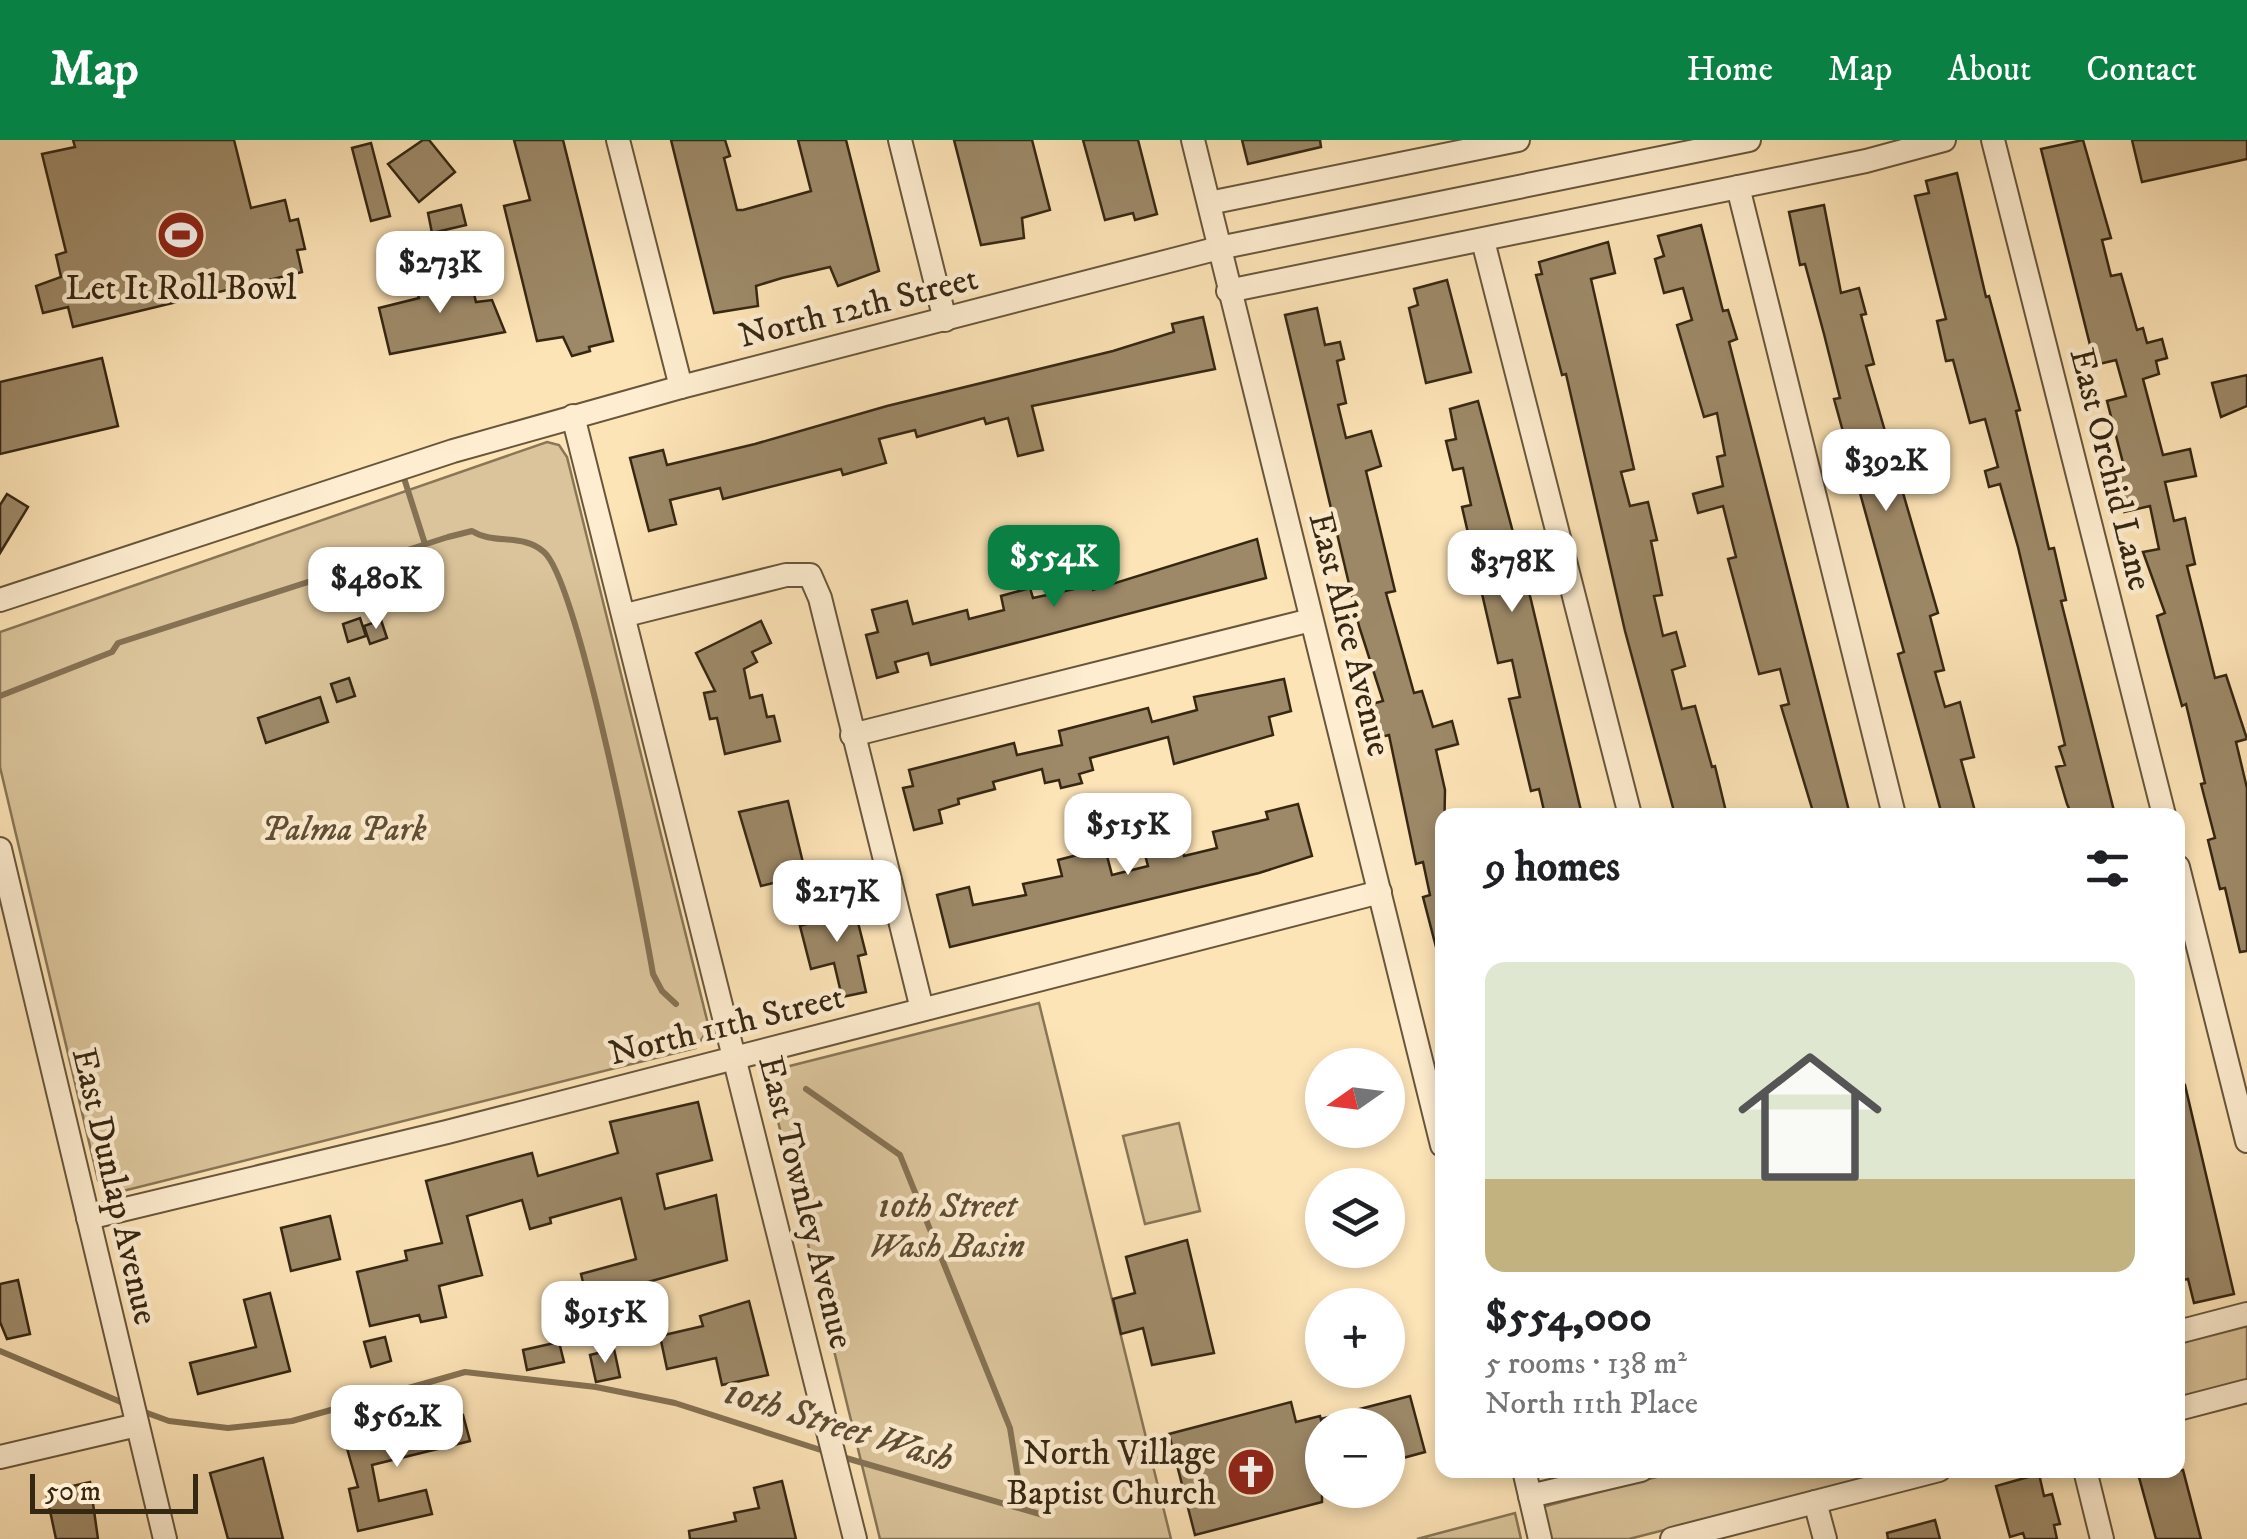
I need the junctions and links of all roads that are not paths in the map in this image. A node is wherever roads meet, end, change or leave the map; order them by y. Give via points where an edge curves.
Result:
1 (618, 140) edge
2 (900, 140) edge
3 (1192, 140) edge
4 (1518, 140) edge
5 (1944, 140) edge
6 (1993, 140) edge
7 (1736, 141) edge
8 (1461, 146) edge
9 (1738, 187) junction
10 (1209, 203) junction
11 (1483, 241) junction
12 (1218, 248) junction
13 (1228, 292) junction
14 (946, 320) junction
15 (681, 387) junction
16 (573, 416) junction
17 (0, 600) edge
18 (626, 615) junction
19 (1312, 620) junction
20 (852, 735) junction
21 (1628, 808) edge
22 (1892, 808) edge
23 (2162, 808) edge
24 (0, 849) edge
25 (1380, 892) junction
26 (2185, 895) edge
27 (922, 1010) junction
28 (736, 1059) junction
29 (1435, 1116) edge
30 (2247, 1141) edge
31 (88, 1218) junction
32 (2247, 1314) edge
33 (2185, 1330) edge
34 (2247, 1391) edge
35 (2185, 1407) edge
36 (137, 1425) junction
37 (0, 1457) edge
38 (1526, 1478) edge
39 (1608, 1478) edge
40 (1907, 1478) edge
41 (2087, 1478) edge
42 (1530, 1496) junction
43 (1815, 1502) junction
44 (165, 1539) edge
45 (854, 1539) edge
46 (1540, 1539) edge
47 (1672, 1539) edge
48 (1825, 1539) edge
49 (2102, 1539) edge

1 - 15 street
2 - 14 street
3 - 10 street, East Alice Avenue
4 - 8 street
5 - 9 street
6 - 23 street, East Orchid Lane
7 - 12 street, North 12th Street
8 - 10 street
9 - 11 street
9 - 22 street
10 - 12 street, East Alice Avenue
11 - 13 street
11 - 21 street
12 - 13 street, East Alice Avenue
12 - 14 street, North 12th Street
13 - 19 street, East Alice Avenue
14 - 15 street, North 12th Street
15 - 16 street, North 12th Street
16 - 17 street, North 12th Street
16 - 18 street, East Townley Avenue
18 - 20 street via 786,575 810,576
18 - 28 street, East Townley Avenue
19 - 20 street
19 - 25 street, East Alice Avenue
20 - 27 street
24 - 31 street, East Dunlap Avenue
25 - 27 street, North 11th Street
25 - 29 street, East Alice Avenue
26 - 30 street
27 - 28 street, North 11th Street
28 - 31 street, North 11th Street
28 - 45 street, East Townley Avenue
31 - 36 street, East Dunlap Avenue
32 - 33 street
34 - 35 street
36 - 37 street
36 - 44 street, East Dunlap Avenue
38 - 42 street
39 - 42 street
40 - 43 street
41 - 49 street
42 - 46 street
43 - 47 street
43 - 48 street

